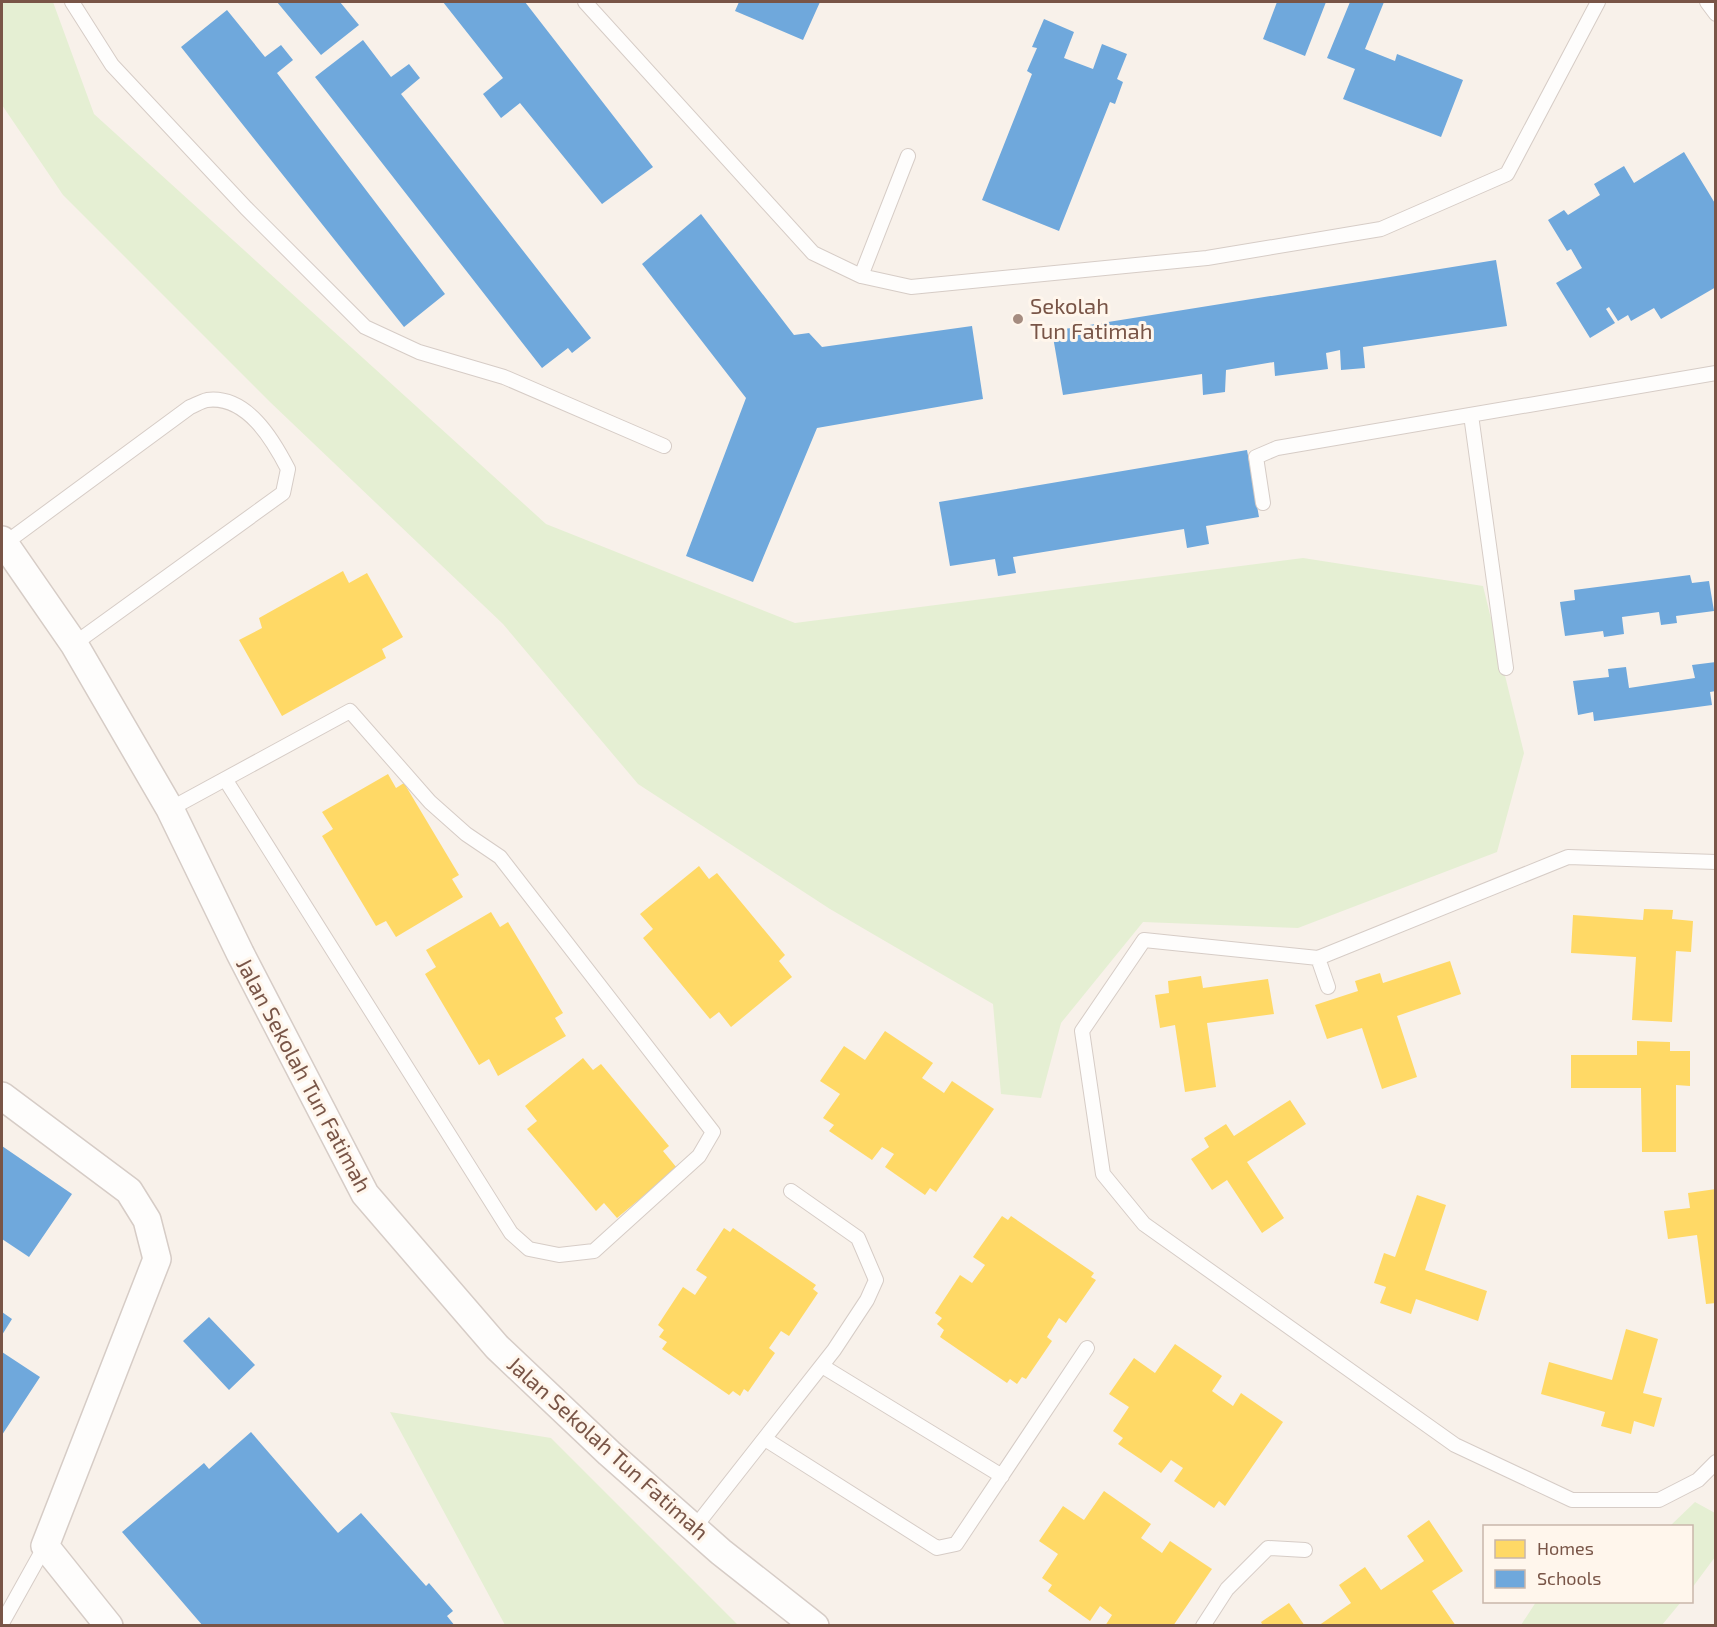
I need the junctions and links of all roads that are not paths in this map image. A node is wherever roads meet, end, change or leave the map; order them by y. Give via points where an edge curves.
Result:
1 (72, 2) edge
2 (585, 2) edge
3 (1598, 2) edge
4 (1707, 2) edge
5 (1716, 14) edge
6 (908, 156) dead end
7 (861, 276) junction
8 (1716, 373) edge
9 (1471, 415) junction
10 (664, 446) dead end
11 (1263, 502) dead end
12 (3, 542) edge
13 (74, 644) junction
14 (1506, 668) dead end
15 (225, 779) junction
16 (170, 808) junction
17 (1716, 862) edge
18 (1318, 958) junction
19 (1328, 987) dead end
20 (2, 1096) edge
21 (791, 1191) dead end
22 (1087, 1348) dead end
23 (822, 1366) junction
24 (765, 1439) junction
25 (1716, 1462) edge
26 (1002, 1476) junction
27 (695, 1527) junction
28 (45, 1546) junction
29 (1305, 1550) dead end
30 (2, 1623) edge
31 (109, 1626) edge
32 (815, 1626) edge
33 (1203, 1626) edge

1 - 10 lane via 112,65 365,327 419,352 504,377
2 - 7 lane via 813,253
3 - 7 lane via 1507,174 1381,229 1207,258 923,286
4 - 5 lane
6 - 7 lane
8 - 9 lane
9 - 11 lane via 1277,448 1256,457
9 - 14 lane
12 - 13 street, Jalan Sekolah Tun Fatimah
12 - 13 lane via 190,407 208,400 235,405 264,428 288,469 284,493
13 - 16 street, Jalan Sekolah Tun Fatimah
15 - 15 lane via 511,1233 529,1249 559,1255 594,1251 699,1156 713,1132 500,857 430,802 350,711
15 - 16 lane
16 - 27 street, Jalan Sekolah Tun Fatimah via 365,1194 497,1347 609,1454
17 - 18 lane via 1568,857
18 - 19 lane
18 - 25 lane via 1144,940 1082,1031 1103,1174 1144,1224 1455,1445 1497,1465 1572,1500 1659,1500 1698,1480
20 - 28 street via 129,1191 147,1220 156,1259
21 - 23 lane via 858,1238 876,1280 867,1300
22 - 26 lane
23 - 24 lane
23 - 26 lane
24 - 26 lane via 937,1548 956,1544
24 - 27 lane
27 - 32 street, Jalan Sekolah Tun Fatimah
28 - 30 lane
28 - 31 street
29 - 33 lane via 1268,1548 1227,1589

